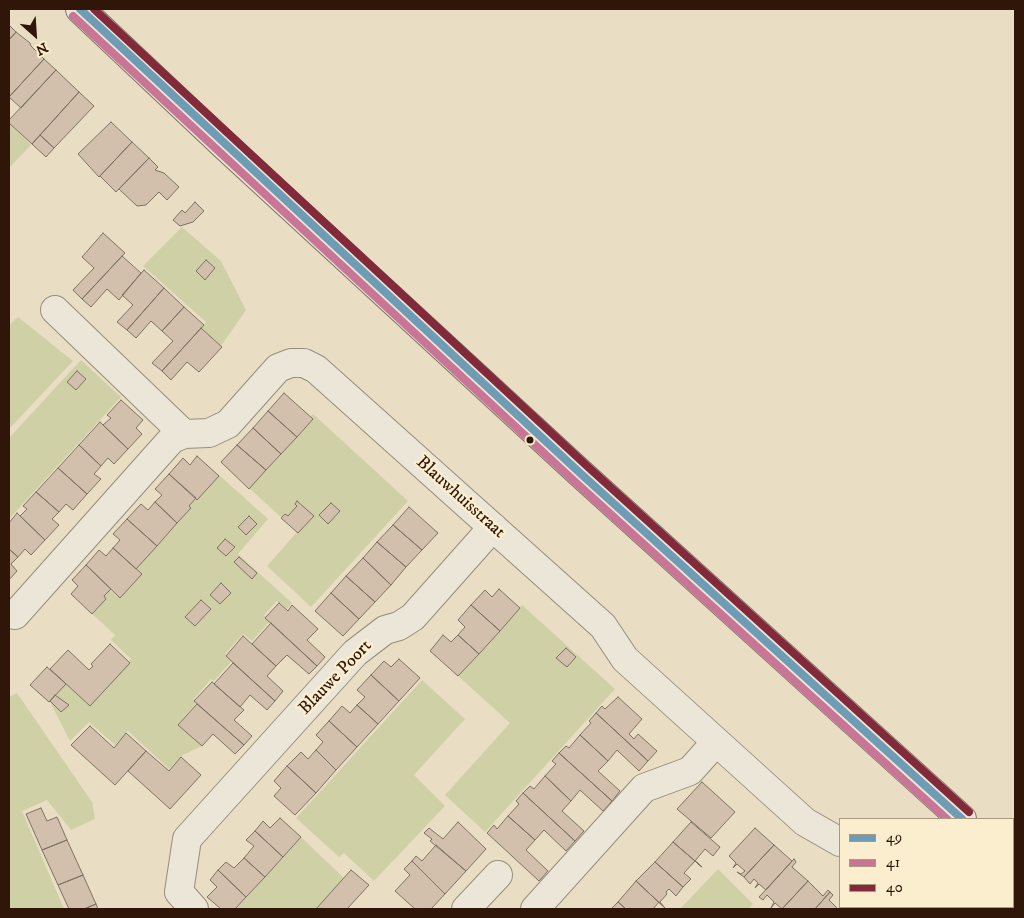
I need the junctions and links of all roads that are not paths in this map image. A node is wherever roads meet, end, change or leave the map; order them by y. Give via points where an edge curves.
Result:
1 (80, 9) edge
2 (55, 310) dead end
3 (184, 434) junction
4 (493, 527) junction
5 (15, 615) dead end
6 (716, 742) junction
7 (961, 818) edge
8 (839, 841) edge
9 (498, 875) dead end
10 (194, 909) edge
11 (466, 909) edge
12 (536, 909) edge

1 - 7 street via 580,473
2 - 3 street
3 - 4 street, Blauwhuisstraat via 209,432 228,424 278,368 292,362 304,363 316,369
3 - 5 street via 172,439
4 - 6 street, Blauwhuisstraat via 603,626 625,659
4 - 10 street, Blauwe Poort via 412,617 385,630 355,653 187,839 179,892
6 - 8 street, Blauwhuisstraat via 805,822
6 - 12 street via 690,771 644,788
9 - 11 street

